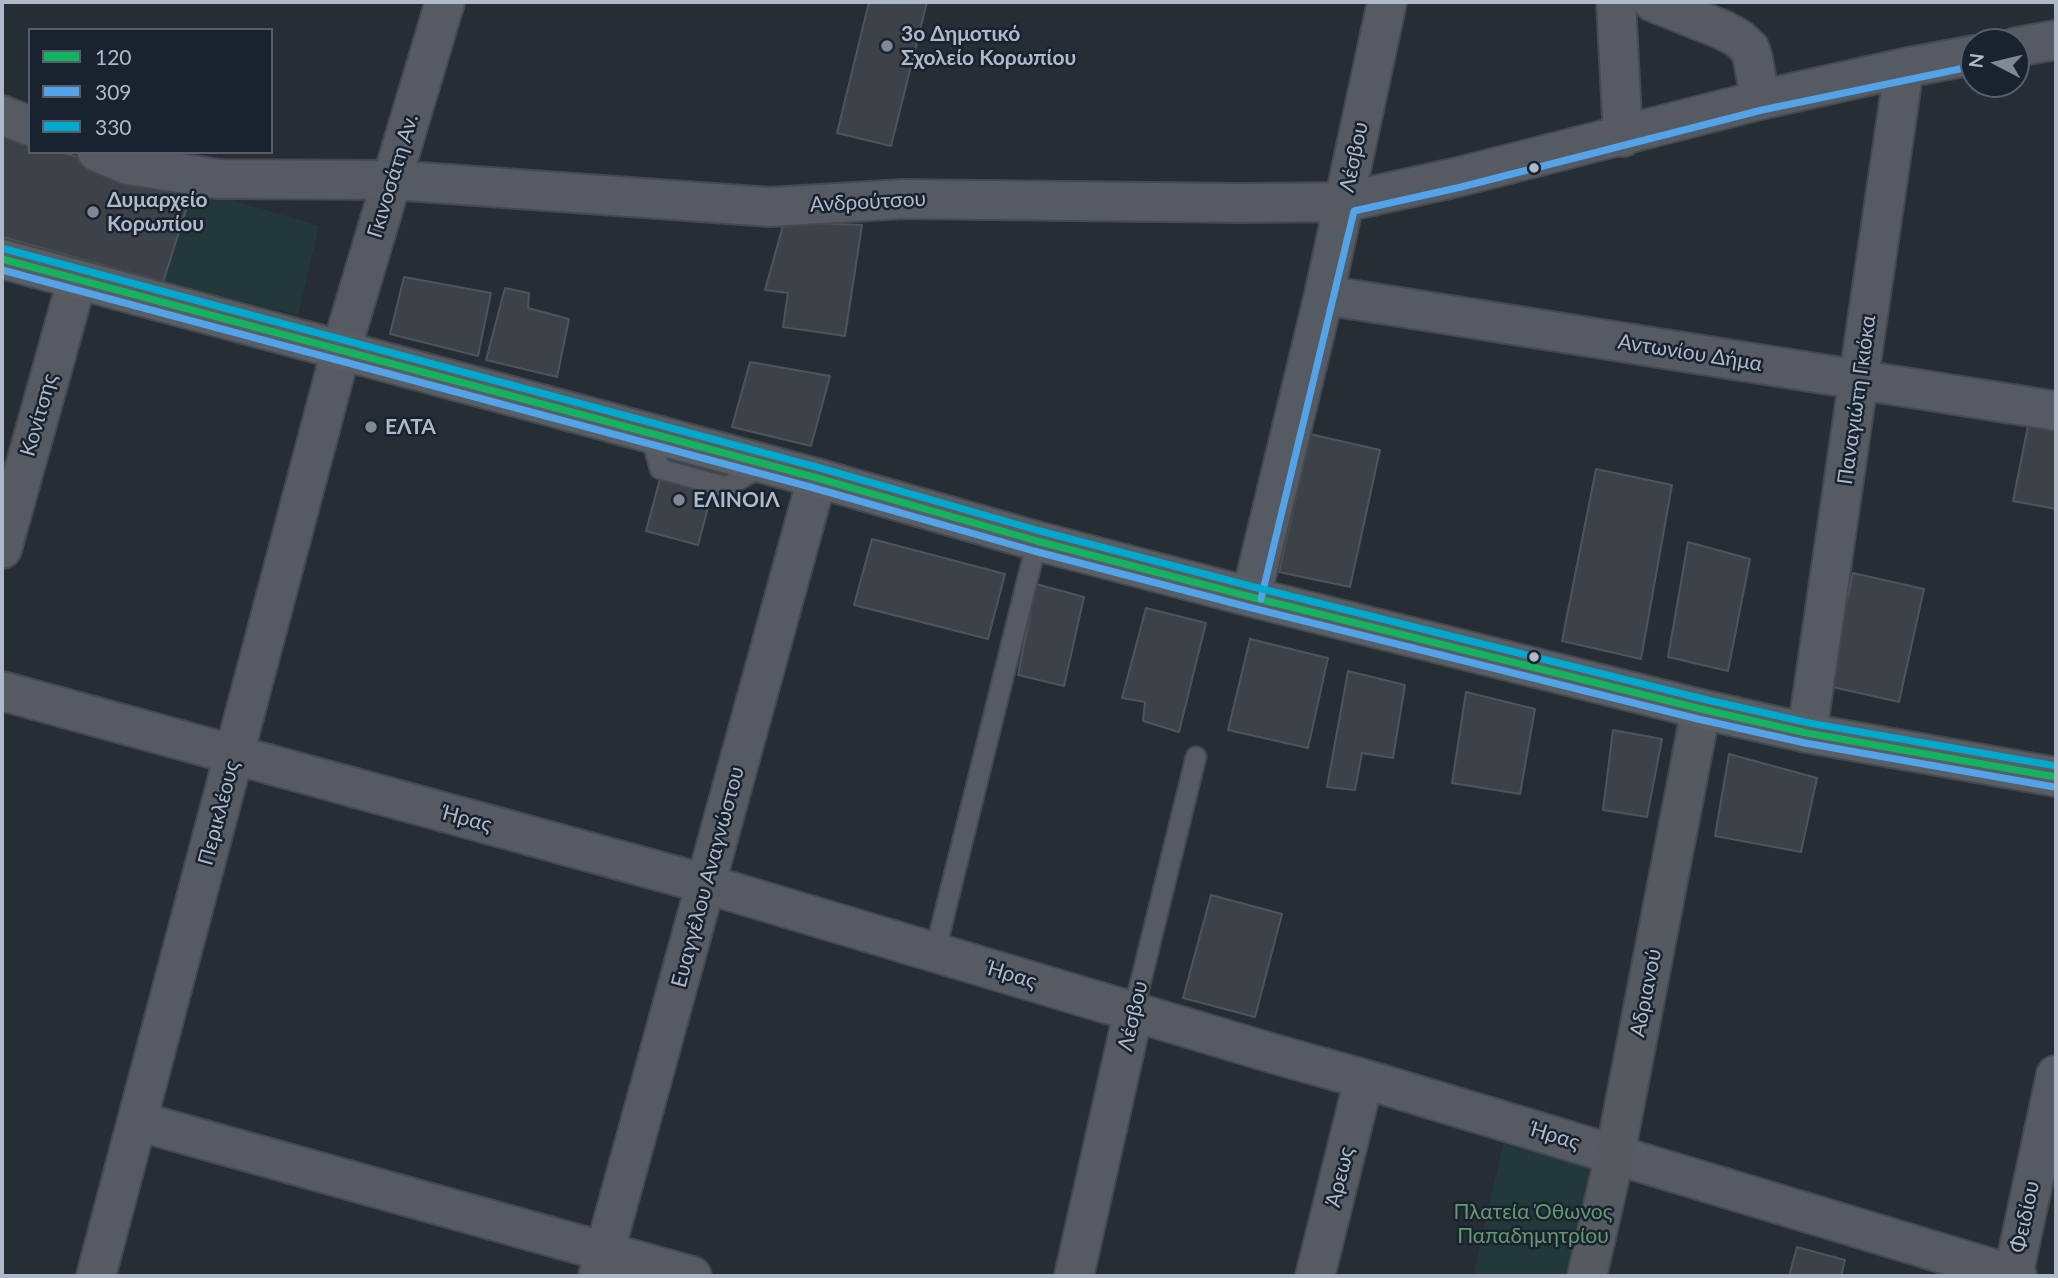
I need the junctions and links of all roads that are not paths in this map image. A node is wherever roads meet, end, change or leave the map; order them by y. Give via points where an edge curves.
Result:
1 (445, 2) edge
2 (1387, 2) edge
3 (1616, 2) edge
4 (1653, 2) edge
5 (2056, 40) edge
6 (2030, 45) edge
7 (1960, 58) edge
8 (1904, 68) junction
9 (1760, 100) junction
10 (2, 115) edge
11 (28, 125) edge
12 (1623, 137) junction
13 (102, 154) edge
14 (392, 180) junction
15 (1345, 202) junction
16 (2, 259) edge
17 (77, 280) junction
18 (1324, 295) junction
19 (341, 350) junction
20 (1860, 380) junction
21 (2056, 411) edge
22 (817, 478) junction
23 (1037, 541) junction
24 (2, 549) edge
25 (1251, 597) junction
26 (2, 691) edge
27 (1701, 709) junction
28 (1807, 733) junction
29 (234, 754) junction
30 (1196, 757) dead end
31 (2056, 778) edge
32 (706, 884) junction
33 (935, 952) junction
34 (1133, 1013) junction
35 (2056, 1075) edge
36 (1364, 1079) junction
37 (137, 1121) junction
38 (1615, 1154) junction
39 (602, 1264) edge
40 (96, 1276) edge
41 (692, 1276) edge
42 (1074, 1276) edge
43 (1315, 1276) edge
44 (1587, 1276) edge
45 (2014, 1276) edge

1 - 14 street, Γκινοσάτη Αν.
2 - 15 street, Λέσβου
3 - 12 street
4 - 9 street via 1723,30 1744,44 1754,60
5 - 6 street
7 - 8 street, Ανδρούτσου
8 - 9 street, Ανδρούτσου
8 - 20 street, Παναγιώτη Γκιόκα
9 - 12 street, Ανδρούτσου
10 - 11 street
12 - 15 street, Ανδρούτσου
13 - 14 street, Ανδρούτσου via 128,164 218,178
14 - 15 street, Ανδρούτσου via 770,207 903,199
14 - 19 street, Γκινοσάτη Αν.
15 - 18 street, Λέσβου
16 - 17 main road
17 - 19 main road
17 - 24 street, Κονίτσης
18 - 20 street, Αντωνίου Δήμα
18 - 25 street, Λέσβου
19 - 22 main road
19 - 29 street, Περικλέους
20 - 21 street, Αντωνίου Δήμα
20 - 28 street, Παναγιώτη Γκιόκα
22 - 23 main road
22 - 32 street, Ευαγγέλου Αναγνώστου
23 - 25 main road
23 - 33 lane
25 - 27 main road
26 - 29 street, Ήρας
27 - 28 main road
27 - 38 street, Αδριανού
28 - 31 main road
29 - 32 street, Ήρας
29 - 37 street, Περικλέους
30 - 34 lane, Λέσβου
32 - 33 street, Ήρας
32 - 39 street, Ευαγγέλου Αναγνώστου
33 - 34 street, Ήρας
34 - 36 street, Ήρας
34 - 42 street, Λέσβου
35 - 45 street, Φειδίου
36 - 38 street, Ήρας
36 - 43 street, Άρεως
37 - 39 street
37 - 40 street, Περικλέους
38 - 44 street, Αδριανού
38 - 45 street, Ήρας
39 - 41 street

